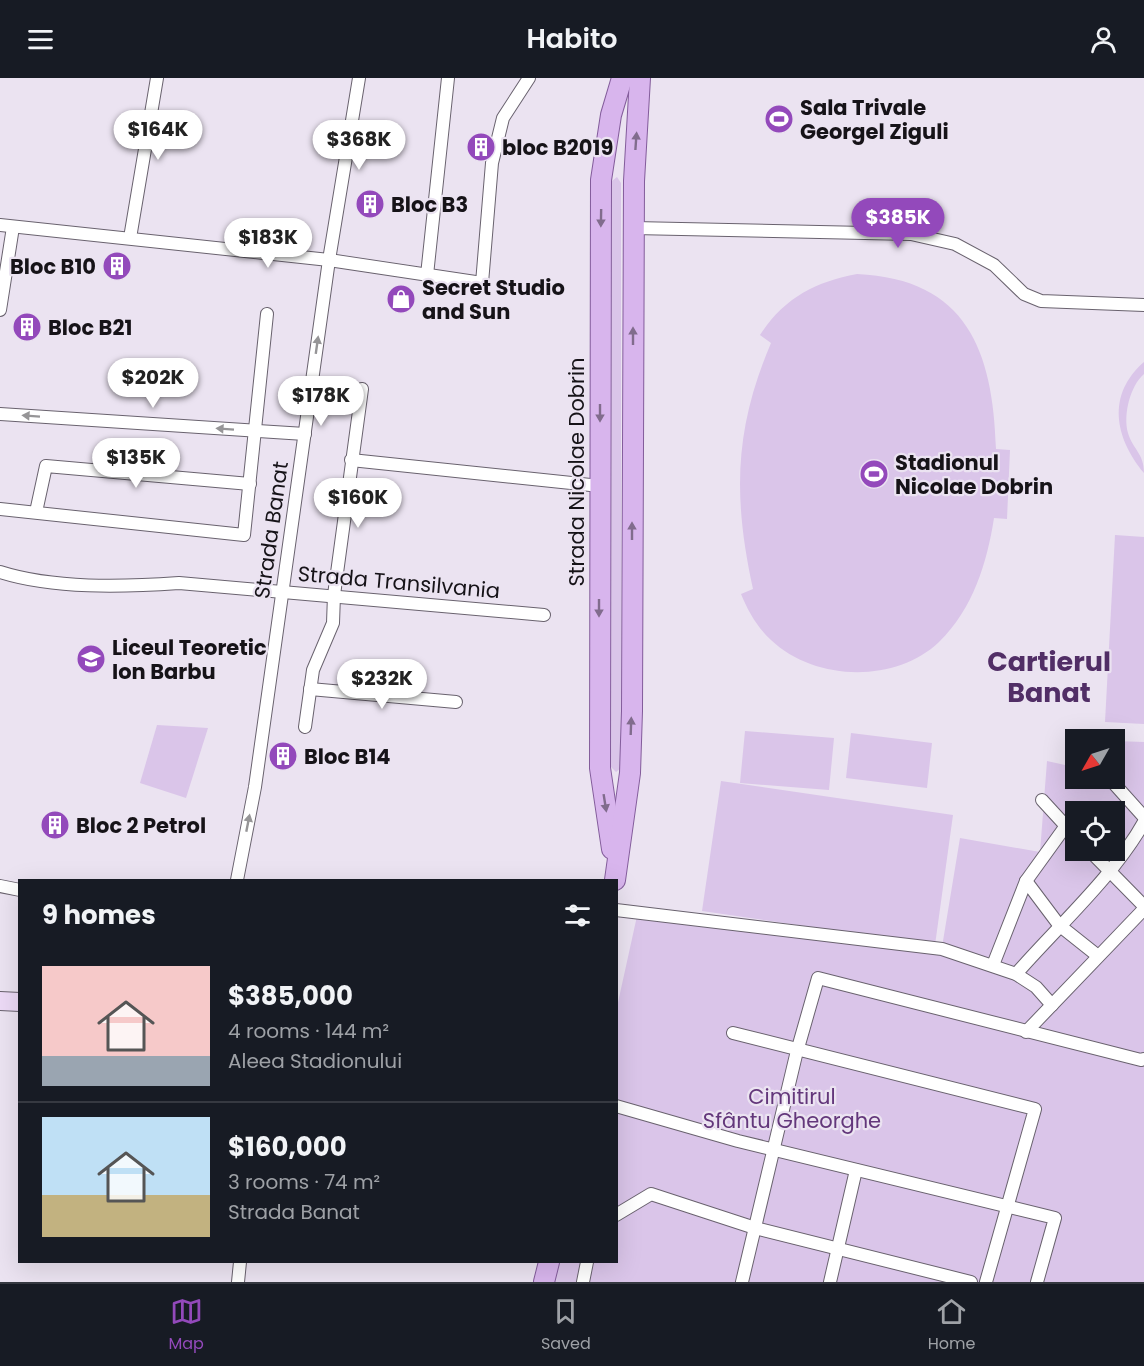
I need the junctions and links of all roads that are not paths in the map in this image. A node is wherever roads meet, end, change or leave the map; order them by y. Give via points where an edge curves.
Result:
1 (157, 78) edge
2 (359, 78) edge
3 (448, 78) edge
4 (529, 78) edge
5 (622, 78) edge
6 (640, 78) edge
7 (602, 180) junction
8 (634, 181) junction
9 (6, 226) edge
10 (634, 228) junction
11 (130, 238) junction
12 (329, 260) junction
13 (427, 275) junction
14 (1144, 305) edge
15 (0, 310) edge
16 (267, 314) dead end
17 (362, 389) dead end
18 (0, 414) edge
19 (255, 431) junction
20 (304, 434) junction
21 (351, 460) junction
22 (250, 484) junction
23 (600, 486) junction
24 (0, 508) edge
25 (36, 512) junction
26 (0, 572) edge
27 (282, 590) junction
28 (334, 595) junction
29 (544, 615) dead end
30 (310, 689) junction
31 (456, 702) dead end
32 (305, 728) dead end
33 (600, 768) junction
34 (630, 774) junction
35 (1119, 789) edge
36 (1042, 800) dead end
37 (1144, 817) edge
38 (1144, 822) edge
39 (1065, 827) joint
40 (1099, 861) edge
41 (1109, 871) junction
42 (612, 876) edge
43 (237, 879) edge
44 (1026, 881) junction
45 (0, 886) edge
46 (18, 890) edge
47 (1144, 908) edge
48 (618, 910) edge
49 (1059, 925) junction
50 (1098, 956) junction
51 (993, 965) junction
52 (1016, 974) junction
53 (0, 1001) edge
54 (18, 1002) edge
55 (1052, 1005) junction
56 (1026, 1032) junction
57 (733, 1033) dead end
58 (797, 1049) junction
59 (1144, 1059) edge
60 (618, 1107) edge
61 (773, 1150) junction
62 (856, 1170) junction
63 (1006, 1207) junction
64 (618, 1214) edge
65 (755, 1228) junction
66 (837, 1250) junction
67 (240, 1263) edge
68 (549, 1263) edge
69 (587, 1263) edge
70 (238, 1282) edge
71 (544, 1282) edge
72 (582, 1282) edge
73 (742, 1282) edge
74 (830, 1282) edge
75 (971, 1282) edge
76 (986, 1282) edge
77 (1037, 1282) edge

1 - 11 street
2 - 12 street, Strada Banat
3 - 13 street
4 - 13 street via 503,118 492,163 482,284
5 - 7 main road, Strada Nicolae Dobrin via 611,115
8 -> 6 main road, Strada Nicolae Dobrin
7 - 8 main road via 619,168
7 -> 23 main road, Strada Nicolae Dobrin
8 - 10 main road, Strada Nicolae Dobrin
9 - 11 street
9 - 15 street
10 - 14 street via 911,234 956,244 994,265 1024,294 1041,301
34 -> 10 main road, Strada Nicolae Dobrin
11 - 12 street
12 - 13 street
20 -> 12 street, Strada Banat
16 - 19 street
17 - 21 street
19 -> 18 street
19 - 20 street
19 - 22 street
20 - 27 street, Strada Banat
21 - 23 street
21 - 28 street
22 - 25 street via 46,466
22 - 25 street via 244,535
23 -> 33 main road, Strada Nicolae Dobrin
24 - 25 street
26 - 27 street, Strada Transilvania via 39,582 178,583
27 - 28 street, Strada Transilvania
43 -> 27 street, Strada Banat via 255,787
28 - 29 street, Strada Transilvania
28 - 30 street via 333,623 313,670
30 - 31 street
30 - 32 street
33 - 34 main road via 609,778
33 -> 42 main road, Strada Nicolae Dobrin
34 - 42 main road, Strada Nicolae Dobrin
35 - 37 street
36 - 39 street
38 - 41 street
39 - 44 street
40 - 41 street
41 - 47 street
41 - 49 street
44 - 49 street
44 - 51 street
45 - 46 street
47 - 50 street
48 - 51 street via 903,943 942,949
49 - 50 street
49 - 52 street
50 - 55 street
51 - 52 street
52 - 55 street via 1036,987
53 - 54 street
55 - 56 street
56 - 58 street via 818,978
56 - 59 street
57 - 58 street
58 - 61 street
58 - 63 street via 1035,1109
60 - 61 street
61 - 62 street
61 - 65 street
62 - 63 street
62 - 66 street
63 - 76 street
63 - 77 street via 1055,1218
64 - 65 street via 651,1194
65 - 66 street
65 - 73 street
66 - 74 street
66 - 75 street
67 - 70 street
68 - 71 main road
69 - 72 street

